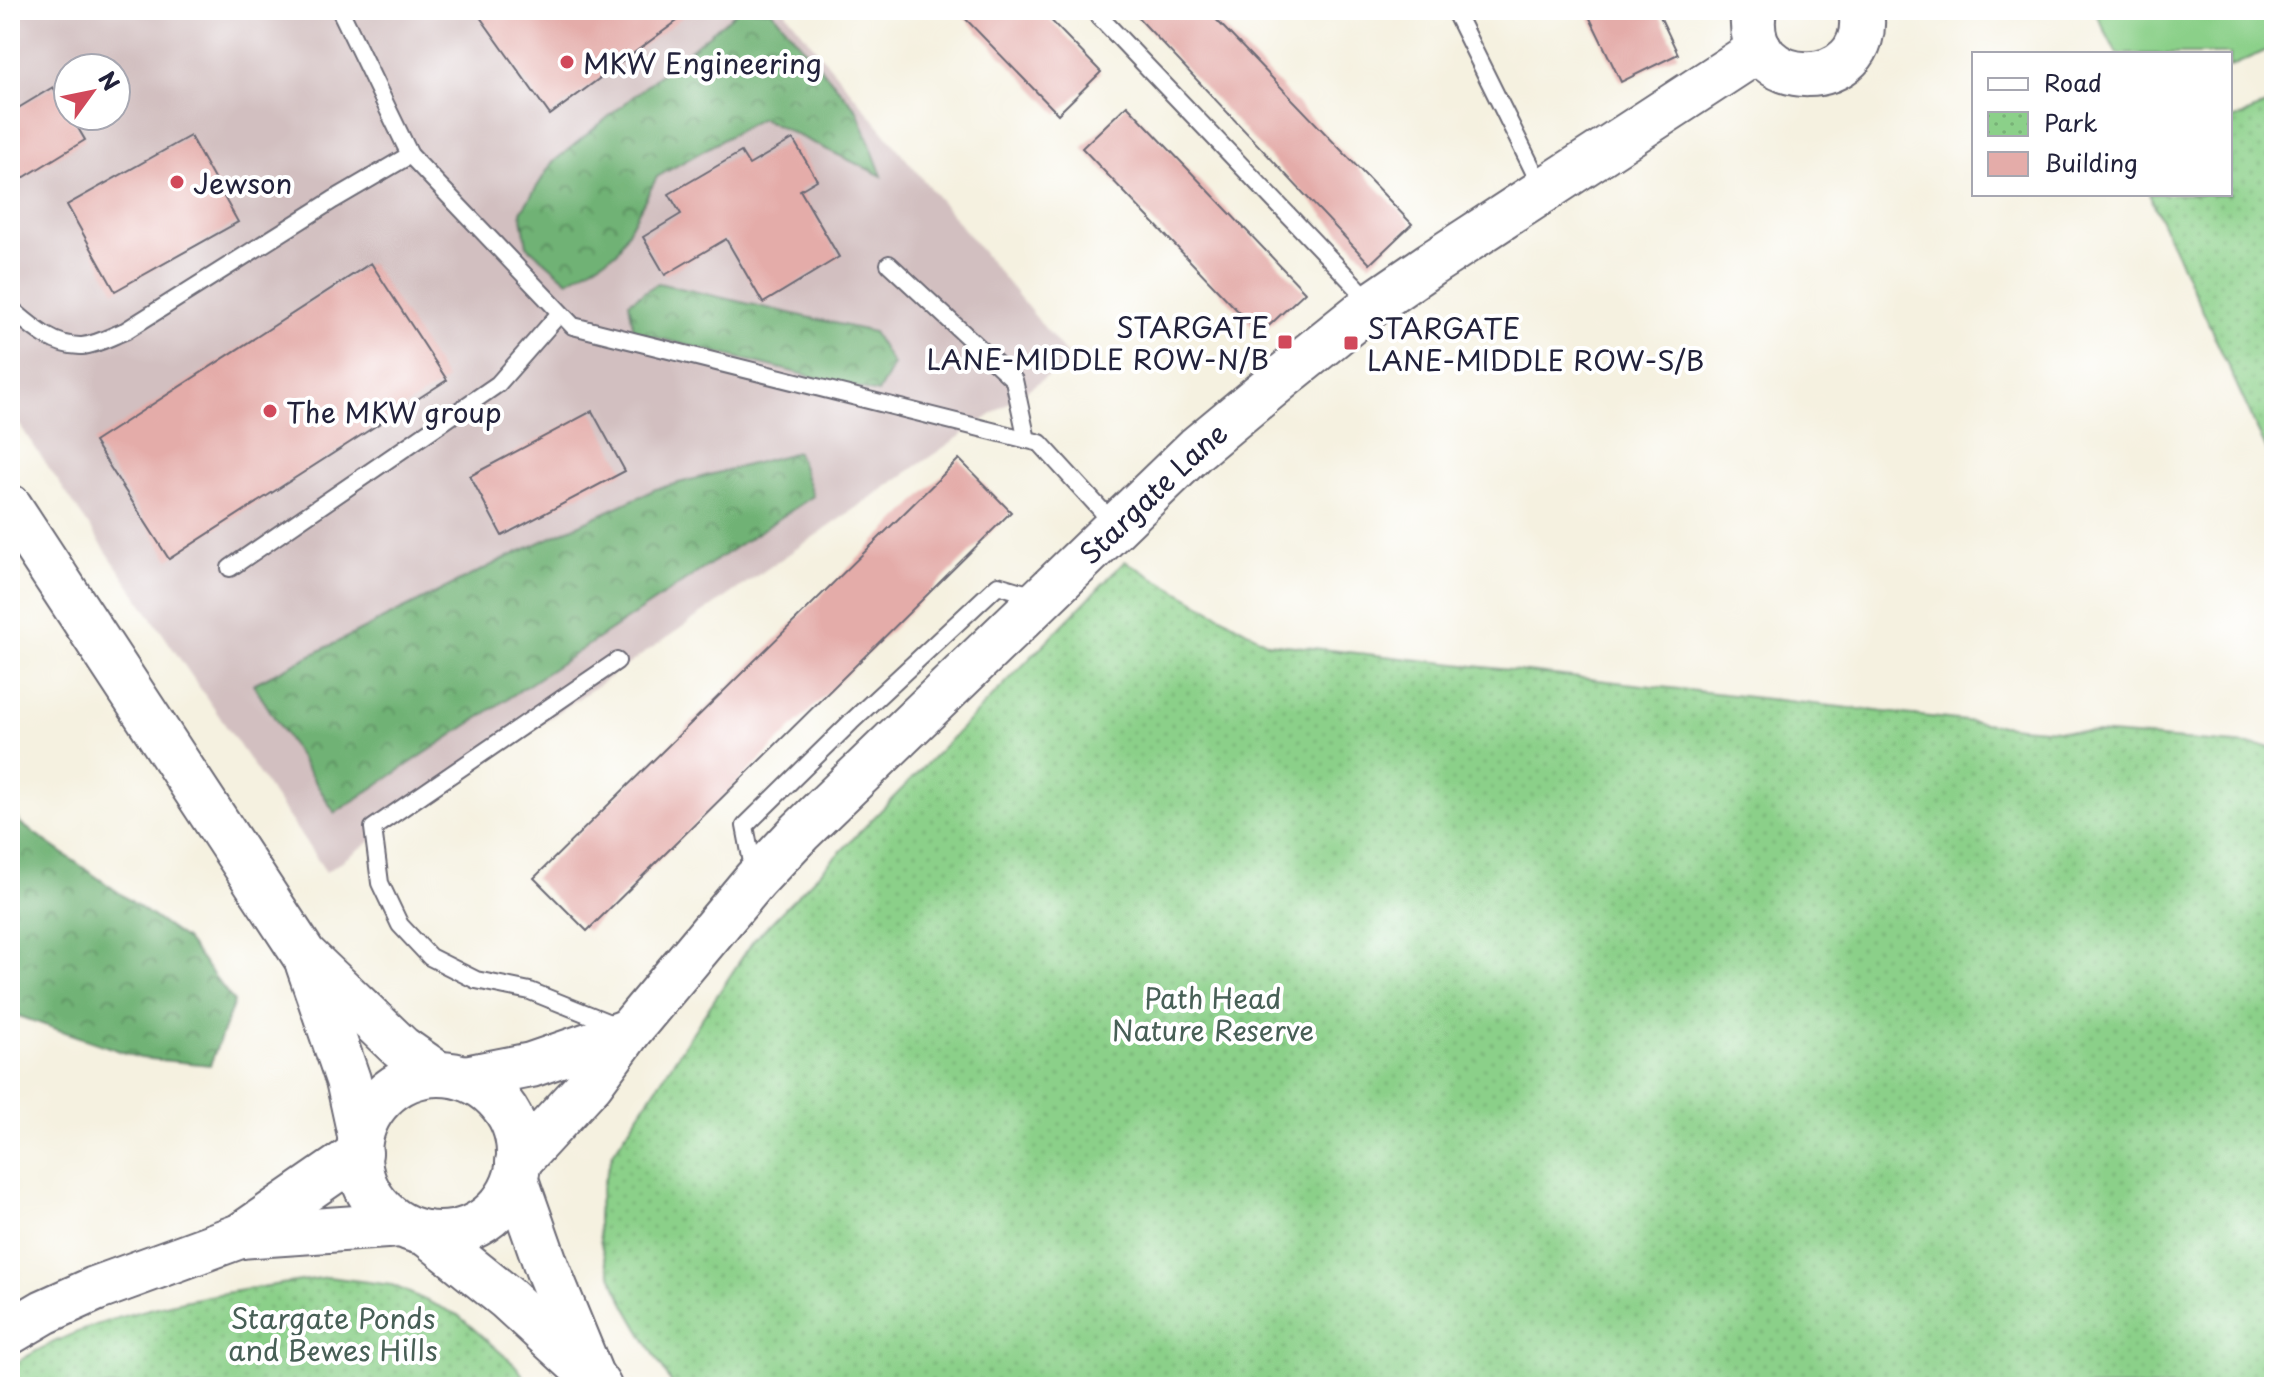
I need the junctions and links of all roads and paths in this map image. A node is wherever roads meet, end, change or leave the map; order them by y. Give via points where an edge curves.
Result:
1 (340, 10) edge
2 (1093, 10) edge
3 (1454, 10) edge
4 (1861, 10) edge
5 (1757, 30) edge
6 (410, 155) junction
7 (1544, 190) junction
8 (889, 264) dead end
9 (1373, 304) junction
10 (10, 308) edge
11 (560, 313) junction
12 (1027, 440) junction
13 (10, 507) edge
14 (1116, 526) junction
15 (230, 568) dead end
16 (617, 661) dead end
17 (304, 955) junction
18 (629, 1031) junction
19 (452, 1076) junction
20 (360, 1144) junction
21 (517, 1171) junction
22 (413, 1229) junction
23 (240, 1236) junction
24 (10, 1332) edge
25 (595, 1381) edge

1 - 6 lane
2 - 9 lane
3 - 7 lane
4 - 5 street, Stargate Lane via 1859,41 1848,58 1819,75 1784,71
5 - 7 street, Stargate Lane
6 - 10 lane via 103,340 82,346 53,340
6 - 11 lane
7 - 9 street, Stargate Lane
8 - 12 lane via 1014,380
9 - 14 street, Stargate Lane via 1197,448
11 - 12 lane via 573,326
11 - 15 lane via 498,384
12 - 14 lane via 1040,443
13 - 17 street
14 - 18 street, Stargate Lane via 800,832
16 - 18 lane via 373,828 380,883 400,925 430,957 476,980 530,991
17 - 19 street via 401,1048
17 - 20 street via 348,1080
18 - 19 street via 531,1065
18 - 21 street, Stargate Lane
19 - 20 street via 418,1076 397,1086 369,1117
19 - 21 street via 484,1089 499,1103 518,1139
20 - 22 street via 362,1175 370,1194 383,1211
20 - 23 street
21 - 22 street via 504,1201 473,1227 452,1234
21 - 25 street via 547,1268
22 - 23 street
22 - 25 street via 507,1298
23 - 24 street via 95,1289

